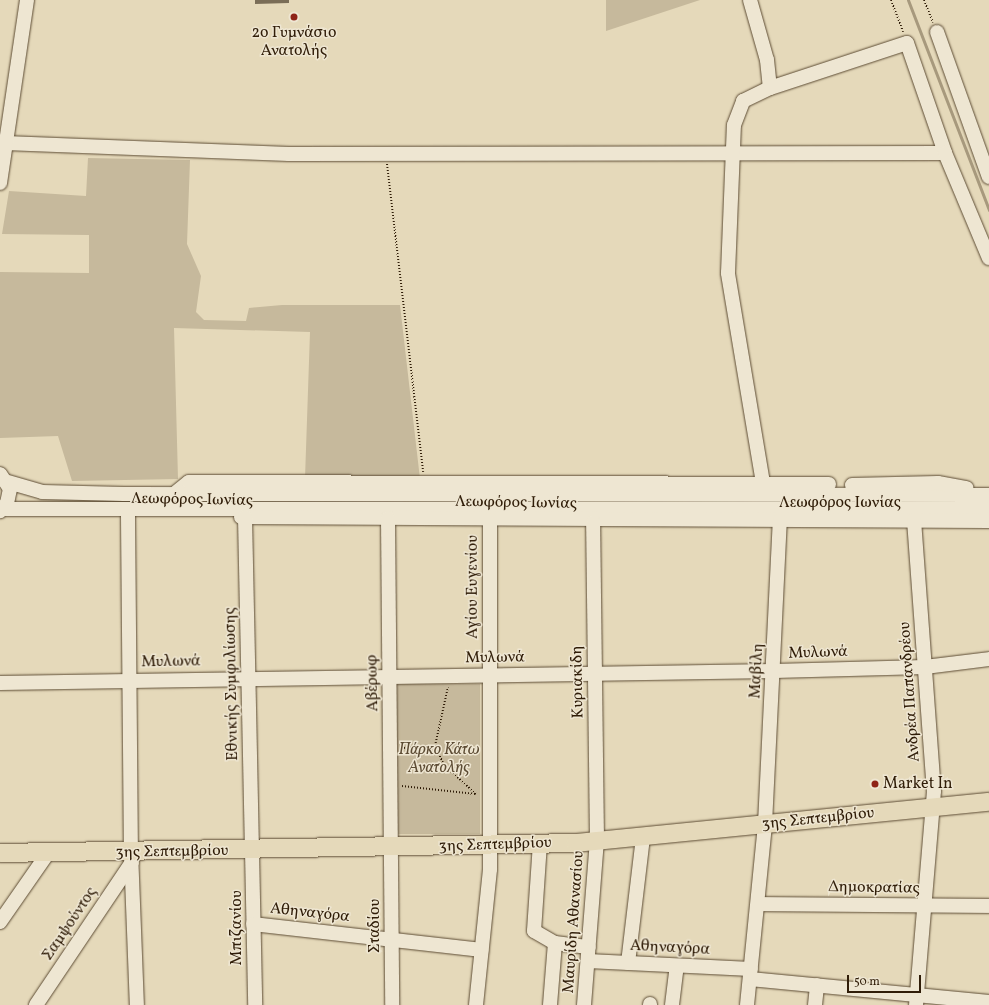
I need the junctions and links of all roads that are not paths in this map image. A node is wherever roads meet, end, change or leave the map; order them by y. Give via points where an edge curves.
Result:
1 (28, 0) edge
2 (750, 0) edge
3 (937, 32) road end
4 (770, 88) junction
5 (5, 109) edge
6 (3, 146) edge
7 (945, 153) junction
8 (732, 156) junction
9 (989, 177) edge
10 (0, 183) edge
11 (989, 258) edge
12 (4, 478) edge
13 (763, 483) junction
14 (174, 494) junction
15 (986, 495) edge
16 (44, 507) junction
17 (989, 509) edge
18 (2, 510) edge
19 (128, 516) junction
20 (245, 517) junction
21 (388, 518) junction
22 (490, 520) junction
23 (780, 520) junction
24 (914, 520) junction
25 (989, 521) edge
26 (593, 522) junction
27 (989, 659) edge
28 (925, 667) junction
29 (774, 671) junction
30 (595, 674) junction
31 (490, 675) junction
32 (390, 676) junction
33 (249, 678) junction
34 (129, 680) junction
35 (0, 683) edge
36 (987, 804) edge
37 (934, 807) junction
38 (765, 824) junction
39 (643, 837) junction
40 (597, 841) junction
41 (540, 843) junction
42 (490, 845) junction
43 (392, 848) junction
44 (254, 851) junction
45 (0, 853) edge
46 (48, 853) junction
47 (131, 857) junction
48 (758, 904) junction
49 (925, 906) junction
50 (989, 906) edge
51 (0, 922) edge
52 (253, 924) junction
53 (392, 940) junction
54 (555, 943) junction
55 (589, 947) junction
56 (482, 950) junction
57 (588, 961) junction
58 (628, 963) junction
59 (677, 966) junction
60 (750, 974) junction
61 (817, 986) junction
62 (916, 1000) edge
63 (989, 1002) edge
64 (36, 1005) edge
65 (137, 1005) edge
66 (254, 1005) edge
67 (392, 1005) edge
68 (476, 1005) edge
69 (550, 1005) edge
70 (584, 1005) edge
71 (672, 1005) edge
72 (747, 1005) edge
73 (815, 1005) edge

1 - 5 street
2 - 4 street via 767,60
3 - 9 street
4 - 7 street via 907,43
4 - 8 street via 747,97 739,106
5 - 6 street
6 - 8 street via 230,153
6 - 10 street
7 - 8 street
7 - 11 street
8 - 13 street via 728,273
12 - 14 street, Λεωφόρος Ιωνίας via 42,492
12 - 18 street via 10,496
13 - 14 street, Λεωφόρος Ιωνίας via 188,482
13 - 15 street, Λεωφόρος Ιωνίας via 938,484 968,488
14 - 15 street, Λεωφόρος Ιωνίας
16 - 17 street, Λεωφόρος Ιωνίας
16 - 18 street, Λεωφόρος Ιωνίας
16 - 19 street, Λεωφόρος Ιωνίας via 63,515
19 - 20 street, Λεωφόρος Ιωνίας
19 - 34 street
20 - 21 street, Λεωφόρος Ιωνίας
20 - 33 street, Εθνικής Συμφιλίωσης
21 - 22 street, Λεωφόρος Ιωνίας
21 - 32 street, Αβέρωφ
22 - 26 street, Λεωφόρος Ιωνίας
22 - 31 street, Αγίου Ευγενίου
23 - 24 street, Λεωφόρος Ιωνίας
23 - 26 street, Λεωφόρος Ιωνίας
23 - 29 street, Μαβίλη
24 - 25 street, Λεωφόρος Ιωνίας
24 - 28 street, Ανδρέα Παπανδρέου
26 - 30 street, Κυριακίδη
27 - 28 street, Μυλωνά
28 - 29 street, Μυλωνά
28 - 37 street, Ανδρέα Παπανδρέου
29 - 30 street, Μυλωνά
29 - 38 street, Μαβίλη
30 - 31 street, Μυλωνά
30 - 40 street, Κυριακίδη
31 - 32 street, Μυλωνά
31 - 42 street, Αγίου Ευγενίου
32 - 33 street, Μυλωνά
32 - 43 street, Αβέρωφ
33 - 34 street, Μυλωνά
33 - 44 street, Εθνικής Συμφιλίωσης
34 - 35 street, Μυλωνά
34 - 47 street
36 - 37 main road, 3ης Σεπτεμβρίου
37 - 38 main road, 3ης Σεπτεμβρίου
37 - 49 street, Ανδρέα Παπανδρέου
38 - 39 main road, 3ης Σεπτεμβρίου
38 - 48 street, Μαβίλη
39 - 40 main road, 3ης Σεπτεμβρίου
39 - 58 street
40 - 41 main road, 3ης Σεπτεμβρίου
40 - 55 street, Μαυρίδη Αθανασίου
41 - 42 main road, 3ης Σεπτεμβρίου
41 - 54 street via 534,931
42 - 43 main road, 3ης Σεπτεμβρίου
42 - 56 street, Αγίου Ευγενίου
43 - 44 main road, 3ης Σεπτεμβρίου
43 - 53 street, Σταδίου
44 - 47 main road, 3ης Σεπτεμβρίου
44 - 52 street, Μπιζανίου
45 - 46 main road, 3ης Σεπτεμβρίου
46 - 47 main road, 3ης Σεπτεμβρίου
46 - 51 street
47 - 64 street, Σαμψούντος
47 - 65 street
48 - 49 street, Δημοκρατίας
48 - 60 street, Μαβίλη
49 - 50 street, Δημοκρατίας
49 - 62 street, Ανδρέα Παπανδρέου
52 - 53 street, Αθηναγόρα
52 - 66 street, Μπιζανίου
53 - 56 street, Αθηναγόρα
53 - 67 street, Σταδίου
54 - 55 street
54 - 69 street
55 - 57 street, Μαυρίδη Αθανασίου
56 - 68 street, Αγίου Ευγενίου
57 - 58 street, Αθηναγόρα
57 - 70 street, Μαυρίδη Αθανασίου
58 - 59 street, Αθηναγόρα
59 - 60 street, Αθηναγόρα
59 - 71 street
60 - 61 street, Αθηναγόρα
60 - 72 street, Μαβίλη
61 - 62 street, Αθηναγόρα
61 - 73 street
62 - 63 street, Αθηναγόρα

